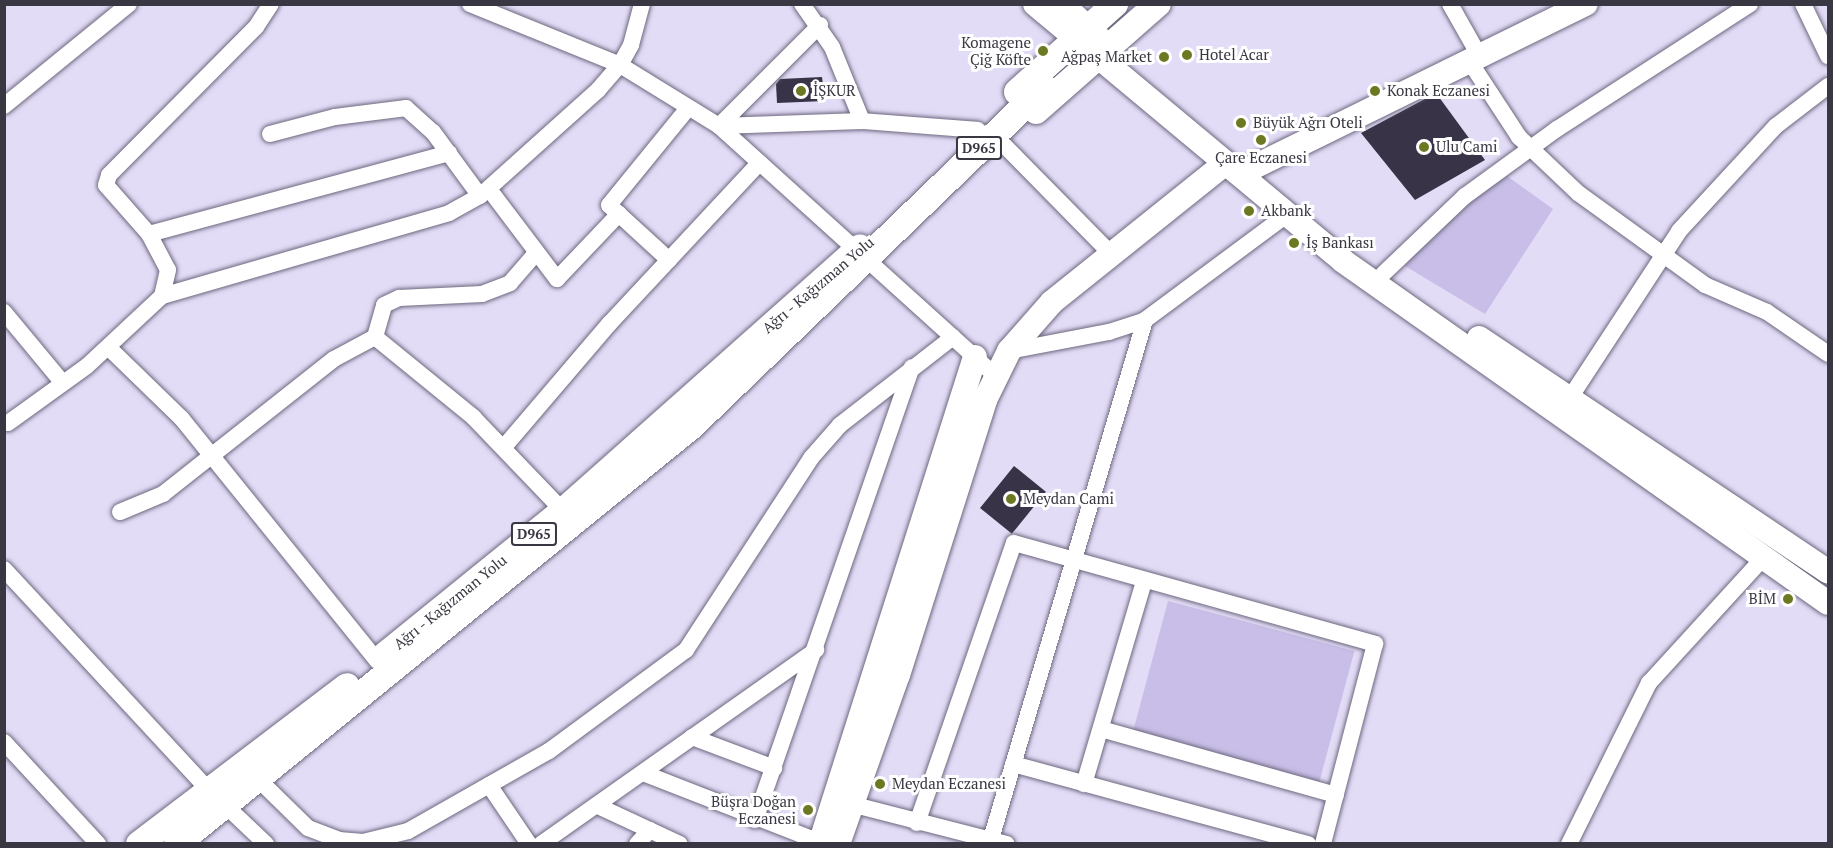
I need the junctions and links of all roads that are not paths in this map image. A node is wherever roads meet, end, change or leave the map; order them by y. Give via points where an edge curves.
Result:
1 (129, 4) edge
2 (271, 4) edge
3 (470, 4) edge
4 (642, 4) edge
5 (802, 4) edge
6 (1035, 4) edge
7 (1062, 4) edge
8 (1115, 4) edge
9 (1158, 4) edge
10 (1450, 4) edge
11 (1587, 4) edge
12 (1750, 4) edge
13 (1803, 4) edge
14 (820, 25) junction
15 (1084, 35) junction
16 (1104, 53) junction
17 (1828, 56) edge
18 (1475, 59) junction
19 (620, 65) junction
20 (1828, 86) edge
21 (1044, 87) tunnel mouth
22 (4, 106) edge
23 (688, 108) junction
24 (862, 121) junction
25 (719, 126) junction
26 (978, 130) junction
27 (270, 134) dead end
28 (1002, 143) junction
29 (1531, 149) junction
30 (449, 153) junction
31 (759, 163) junction
32 (1223, 165) junction
33 (1252, 168) junction
34 (485, 192) junction
35 (619, 214) junction
36 (1285, 216) junction
37 (149, 234) junction
38 (536, 253) junction
39 (1665, 253) junction
40 (1112, 255) junction
41 (860, 256) junction
42 (669, 260) junction
43 (1383, 274) junction
44 (162, 296) junction
45 (4, 312) edge
46 (1145, 320) junction
47 (375, 337) junction
48 (953, 337) junction
49 (108, 347) junction
50 (1009, 351) junction
51 (1828, 354) edge
52 (975, 357) junction
53 (912, 366) junction
54 (996, 376) junction
55 (63, 383) junction
56 (1564, 407) junction
57 (8, 423) dead end
58 (504, 447) junction
59 (209, 454) junction
60 (563, 511) junction
61 (120, 512) dead end
62 (1763, 558) junction
63 (1076, 561) junction
64 (1825, 564) edge
65 (4, 569) edge
66 (1144, 582) junction
67 (1803, 586) junction
68 (1828, 603) edge
69 (816, 650) junction
70 (377, 661) junction
71 (1101, 729) junction
72 (692, 737) junction
73 (4, 742) edge
74 (1013, 764) junction
75 (774, 768) junction
76 (643, 773) junction
77 (257, 778) junction
78 (1084, 784) junction
79 (489, 785) junction
80 (1336, 795) junction
81 (215, 797) junction
82 (843, 802) junction
83 (598, 806) junction
84 (755, 819) junction
85 (917, 823) junction
86 (651, 830) junction
87 (991, 839) junction
88 (98, 843) edge
89 (139, 843) edge
90 (177, 843) edge
91 (266, 843) edge
92 (529, 843) edge
93 (542, 843) edge
94 (637, 843) edge
95 (680, 843) edge
96 (826, 843) edge
97 (1007, 843) edge
98 (1308, 843) edge
99 (1323, 843) edge
100 (1571, 843) edge

1 - 22 street
2 - 37 street via 248,35 109,175 106,185 111,194
3 - 19 street
4 - 19 street
5 - 14 street
6 - 15 main road
7 - 15 main road
8 - 15 main road
9 - 16 main road
10 - 18 street
11 - 18 main road
12 - 29 street
13 - 17 street
14 - 24 street
14 - 25 street
15 - 16 main road
15 - 26 main road
16 - 28 main road
16 - 32 main road
16 - 33 main road
18 - 29 street
18 - 33 main road
19 - 23 street
19 - 34 street via 598,90
20 - 39 street via 1752,150
21 - 41 main road, Ağrı - Kağızman Yolu / D965
23 - 25 street
23 - 35 street via 609,205
24 - 25 street
24 - 26 street
25 - 31 street
26 - 41 main road
27 - 30 street via 393,106 418,117
28 - 40 street
28 - 41 main road via 927,219
29 - 39 street via 1578,193
29 - 43 street via 1447,211
30 - 34 street
30 - 37 street
31 - 41 street
31 - 42 street
32 - 36 main road
32 - 40 main road
33 - 43 main road
34 - 38 street
34 - 44 street via 449,213
35 - 38 street via 557,279
35 - 42 street
36 - 46 street
36 - 56 main road
37 - 44 street via 168,270
38 - 47 street via 510,283 482,294 399,298 384,306
39 - 51 street via 1705,285 1767,312
39 - 56 street
40 - 50 main road via 1052,302
41 - 48 street
41 - 60 main road, Ağrı - Kağızman Yolu / D965
41 - 77 main road, Ağrı - Kağızman Yolu / D965 via 692,426
42 - 58 street
43 - 56 main road
44 - 49 street
45 - 55 street
46 - 50 street via 1109,332
46 - 63 street
47 - 58 street via 402,354
47 - 59 street via 334,359
48 - 52 street
48 - 53 street
49 - 55 street
49 - 59 street via 182,418
50 - 54 main road
52 - 54 street
52 - 82 main road
53 - 69 street
53 - 79 street via 840,425 811,458 686,650 600,718
54 - 82 main road
55 - 57 street
56 - 62 main road
56 - 64 main road
58 - 60 street
59 - 61 street via 163,494
59 - 70 street
60 - 70 main road, Ağrı - Kağızman Yolu / D965
62 - 67 main road
62 - 100 street via 1649,683
63 - 66 street
63 - 74 street
63 - 85 street via 1014,543
64 - 67 street
65 - 81 street
66 - 71 street
66 - 80 street via 1375,644
67 - 68 main road
69 - 72 street
69 - 75 street
70 - 81 main road, Ağrı - Kağızman Yolu / D965
71 - 78 street
71 - 80 street
72 - 75 street
72 - 76 street
73 - 88 street
74 - 78 street
74 - 87 street
75 - 84 street
76 - 83 street
76 - 84 street
77 - 79 street via 308,828 339,840 363,842 408,831
77 - 81 main road, Ağrı - Kağızman Yolu / D965
78 - 98 street
79 - 92 street
80 - 99 street
81 - 89 main road, Ağrı - Kağızman Yolu / D965
81 - 90 main road, Ağrı - Kağızman Yolu / D965
81 - 91 street
82 - 85 street
82 - 96 main road
83 - 86 street
83 - 93 street
84 - 96 street
85 - 87 street
86 - 94 street
86 - 95 street
87 - 97 street

